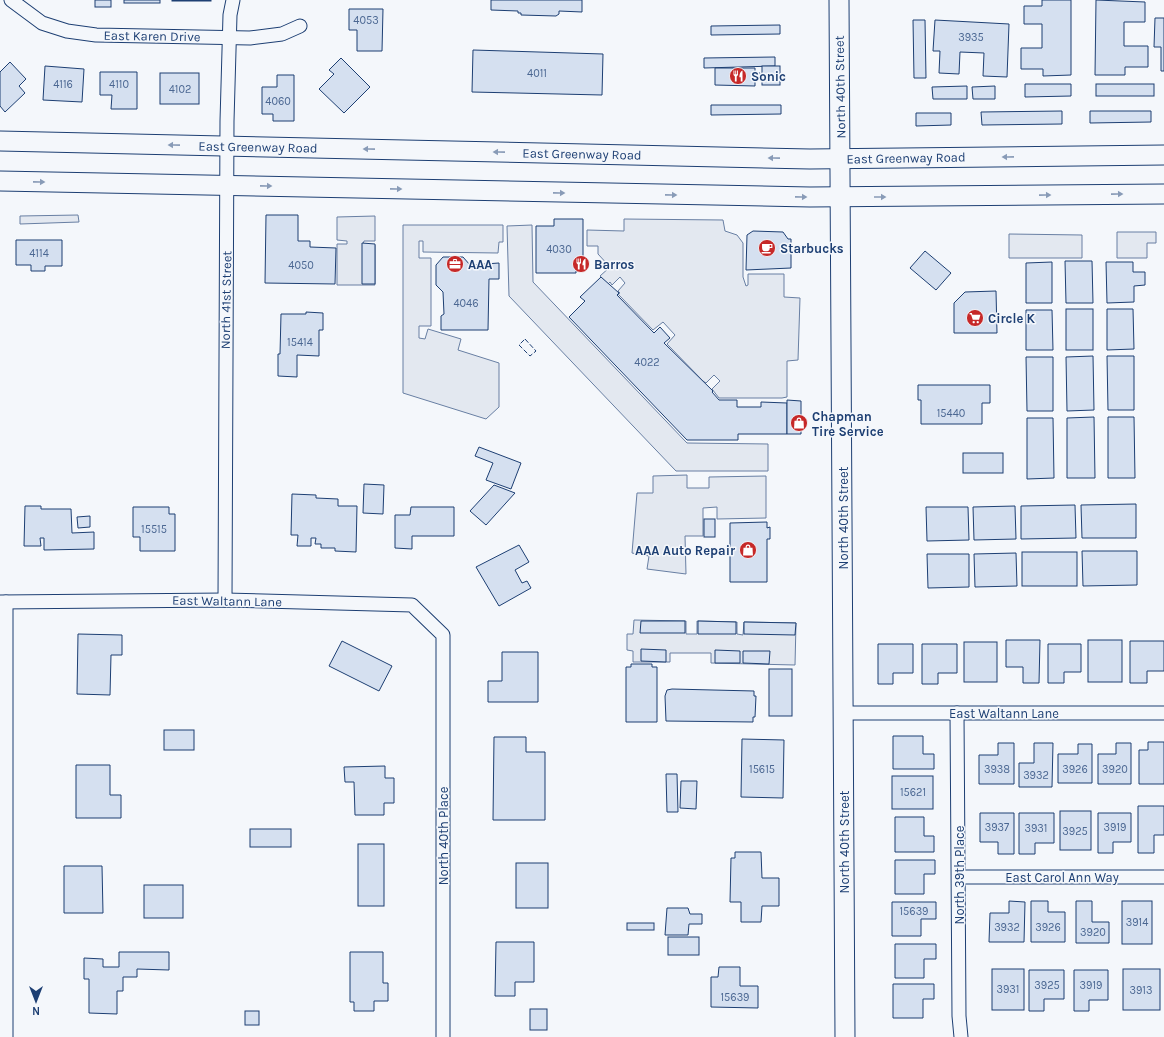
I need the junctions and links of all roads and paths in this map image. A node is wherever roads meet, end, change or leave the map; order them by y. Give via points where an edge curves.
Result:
1 (6, 0) edge
2 (11, 0) edge
3 (233, 0) edge
4 (839, 0) edge
5 (0, 6) edge
6 (300, 26) dead end
7 (229, 38) junction
8 (0, 141) edge
9 (227, 146) junction
10 (1164, 155) edge
11 (840, 159) junction
12 (0, 181) edge
13 (227, 186) junction
14 (1164, 194) edge
15 (841, 197) junction
16 (225, 600) junction
17 (3, 602) edge
18 (443, 635) joint
19 (843, 713) junction
20 (957, 713) junction
21 (1164, 713) edge
22 (959, 877) junction
23 (1164, 877) edge
24 (6, 1037) edge
25 (443, 1037) edge
26 (845, 1037) edge
27 (961, 1037) edge

1 - 5 street
2 - 7 street, East Karen Drive via 42,23 67,31 96,35
3 - 7 street, North 41st Street
4 - 11 main road, North 40th Street
6 - 7 street, East Karen Drive via 282,34
7 - 9 street, North 41st Street
9 -> 8 main road, East Greenway Road
11 -> 9 main road, East Greenway Road
9 - 13 street, North 41st Street
10 -> 11 main road, East Greenway Road
11 - 15 main road, North 40th Street
12 -> 13 main road
13 -> 15 main road
13 - 16 street, North 41st Street
15 -> 14 main road
15 - 19 main road, North 40th Street
16 - 17 street, East Waltann Lane
16 - 18 street, East Waltann Lane via 412,605
17 - 24 street
18 - 25 street, North 40th Place
19 - 20 street, East Waltann Lane
19 - 26 main road, North 40th Street
20 - 21 street, East Waltann Lane
20 - 22 street, North 39th Place
22 - 23 street, East Carol Ann Way
22 - 27 street, North 39th Place

